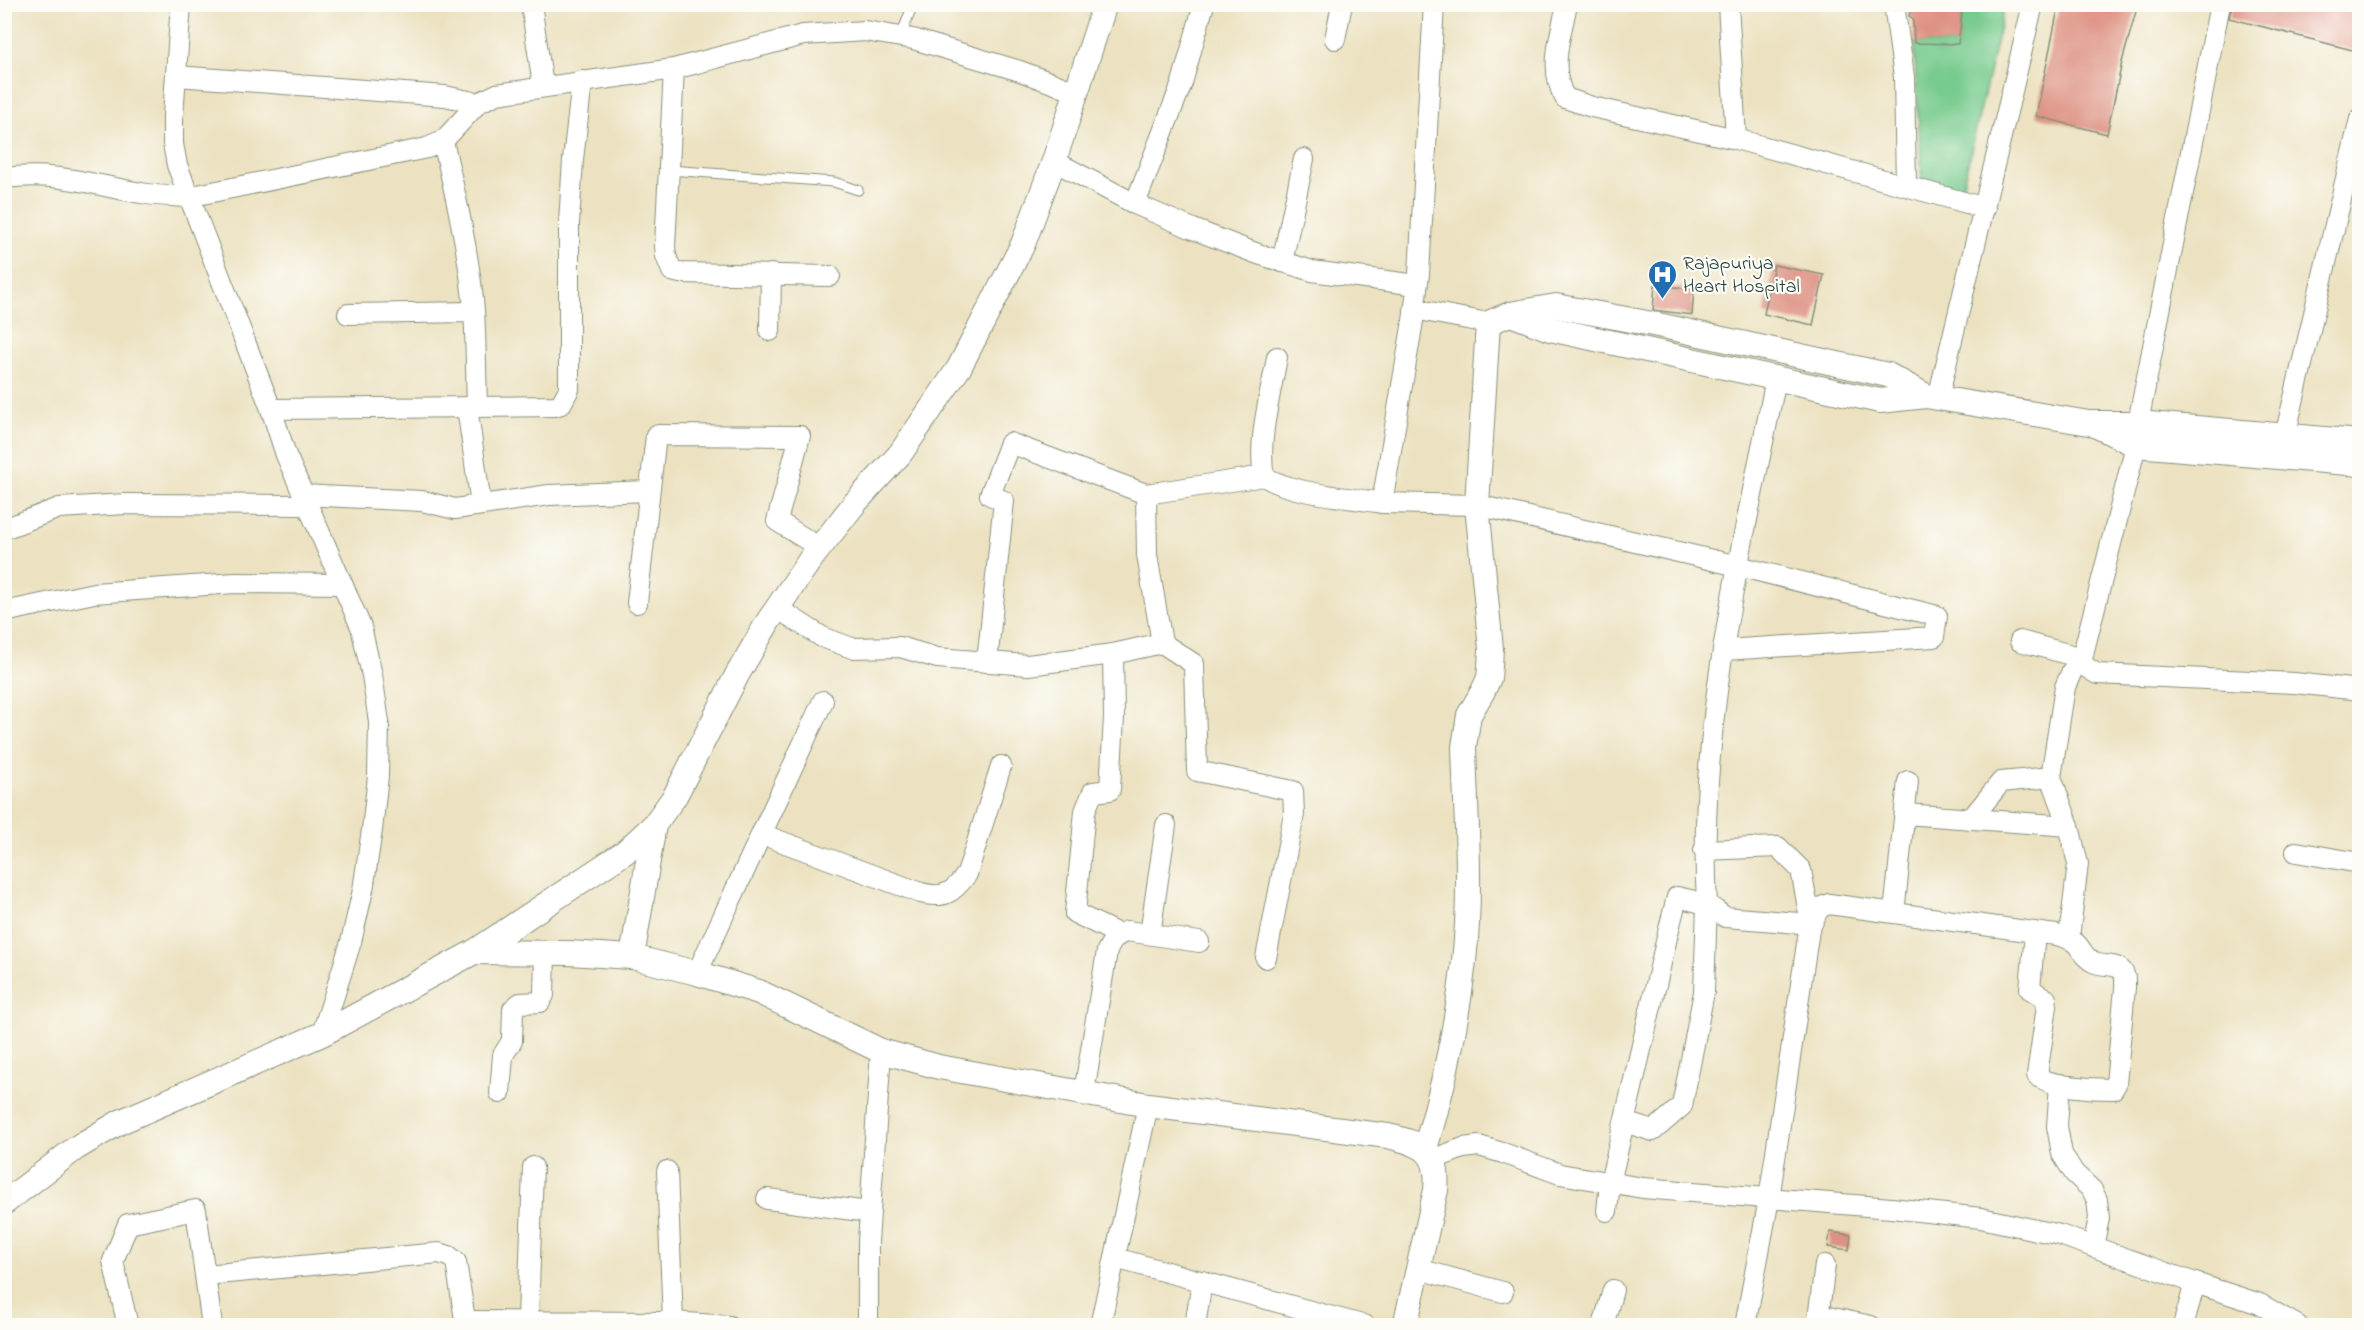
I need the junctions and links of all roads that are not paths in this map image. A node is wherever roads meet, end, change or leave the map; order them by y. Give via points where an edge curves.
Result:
1 (181, 4) edge
2 (531, 4) edge
3 (913, 4) edge
4 (1105, 4) edge
5 (1204, 4) edge
6 (1342, 4) edge
7 (1434, 4) edge
8 (1567, 4) edge
9 (1728, 4) edge
10 (1894, 4) edge
11 (2033, 4) edge
12 (2220, 4) edge
13 (901, 36) junction
14 (1335, 39) dead end
15 (674, 69) junction
16 (177, 76) junction
17 (582, 81) junction
18 (543, 86) junction
19 (1076, 92) junction
20 (478, 103) junction
21 (2360, 119) edge
22 (1736, 139) junction
23 (443, 141) junction
24 (1304, 159) dead end
25 (1054, 161) junction
26 (669, 170) junction
27 (4, 178) edge
28 (1906, 185) junction
29 (858, 190) dead end
30 (188, 197) junction
31 (1136, 204) junction
32 (1985, 208) junction
33 (1282, 262) junction
34 (771, 274) junction
35 (830, 276) dead end
36 (1417, 285) junction
37 (1414, 309) junction
38 (474, 312) junction
39 (348, 314) dead end
40 (1499, 318) junction
41 (770, 331) dead end
42 (1277, 357) dead end
43 (1776, 380) junction
44 (1932, 397) junction
45 (472, 407) junction
46 (271, 410) junction
47 (2137, 434) junction
48 (2285, 436) junction
49 (2360, 442) edge
50 (2360, 464) edge
51 (1264, 476) junction
52 (648, 491) junction
53 (1146, 494) junction
54 (305, 500) junction
55 (1382, 503) junction
56 (481, 505) junction
57 (1477, 505) junction
58 (4, 529) edge
59 (820, 548) junction
60 (1738, 566) junction
61 (342, 584) junction
62 (637, 603) dead end
63 (777, 608) junction
64 (4, 612) edge
65 (2020, 641) dead end
66 (1162, 643) junction
67 (1724, 650) junction
68 (1113, 654) junction
69 (2082, 658) junction
70 (987, 662) junction
71 (2360, 690) edge
72 (823, 701) dead end
73 (1001, 765) dead end
74 (2051, 777) junction
75 (1908, 781) dead end
76 (1905, 814) junction
77 (1971, 819) junction
78 (654, 825) junction
79 (1166, 825) dead end
80 (2068, 826) junction
81 (761, 834) junction
82 (1704, 850) junction
83 (2296, 852) dead end
84 (2360, 863) edge
85 (1707, 904) junction
86 (1894, 913) junction
87 (1811, 924) junction
88 (2035, 932) junction
89 (1118, 934) junction
90 (1150, 934) junction
91 (2069, 938) junction
92 (1199, 942) dead end
93 (474, 952) junction
94 (545, 953) junction
95 (632, 957) junction
96 (1266, 958) dead end
97 (697, 973) junction
98 (322, 1034) junction
99 (881, 1051) junction
100 (2060, 1084) junction
101 (500, 1093) dead end
102 (1084, 1093) junction
103 (1148, 1105) junction
104 (1624, 1122) junction
105 (1430, 1154) junction
106 (533, 1167) dead end
107 (667, 1171) dead end
108 (1610, 1183) junction
109 (767, 1199) dead end
110 (1768, 1199) junction
111 (4, 1203) edge
112 (1607, 1211) dead end
113 (869, 1212) junction
114 (2093, 1246) junction
115 (1115, 1258) junction
116 (1825, 1265) dead end
117 (1418, 1269) junction
118 (206, 1275) junction
119 (1202, 1281) junction
120 (2195, 1283) junction
121 (1613, 1290) dead end
122 (1503, 1292) dead end
123 (528, 1320) junction
124 (1818, 1321) edge
125 (673, 1322) junction
126 (466, 1323) edge
127 (128, 1326) edge
128 (212, 1326) edge
129 (729, 1326) edge
130 (868, 1326) edge
131 (1100, 1326) edge
132 (1195, 1326) edge
133 (1365, 1326) edge
134 (1405, 1326) edge
135 (1603, 1326) edge
136 (1745, 1326) edge
137 (1871, 1326) edge
138 (2183, 1326) edge
139 (2298, 1326) edge

1 - 16 street
2 - 18 street
3 - 13 lane
4 - 19 street
5 - 31 street via 1182,83
6 - 14 street
7 - 36 street
8 - 22 street via 1556,63 1558,86 1565,98
9 - 22 street
10 - 28 street via 1904,77
11 - 32 street
12 - 47 street
13 - 15 street via 865,31 803,35
13 - 19 street
15 - 17 street
15 - 26 street
16 - 20 street via 445,96
16 - 30 street via 173,144
17 - 18 street
17 - 45 street via 569,223 569,389 561,404 555,406
18 - 20 street via 497,94
19 - 25 street
20 - 23 street
21 - 48 street
22 - 28 street
23 - 30 street via 413,152
23 - 38 street via 465,240
24 - 33 street
25 - 31 street
25 - 59 street via 1023,244 959,368 900,454
26 - 29 lane via 834,182
26 - 34 street via 665,246 672,271
27 - 30 street via 74,178 148,194
28 - 32 street
30 - 46 street
31 - 33 street via 1193,230
32 - 44 street
33 - 36 street via 1312,271
34 - 35 street
34 - 41 street
36 - 37 street
37 - 40 street
37 - 55 street
38 - 39 street
38 - 45 street
40 - 43 street
40 - 44 street via 1556,306 1888,375
40 - 57 street
42 - 51 street via 1261,462
43 - 44 street via 1880,400
43 - 60 street
44 - 47 street
45 - 46 street
45 - 56 street
46 - 54 street
47 - 48 street
47 - 50 street
47 - 69 street
48 - 49 street
51 - 53 street
51 - 55 street via 1291,488
52 - 56 street via 549,495
52 - 59 street via 656,435 800,436 777,520
52 - 62 street
53 - 66 street via 1147,555
53 - 70 street via 1010,443 990,495 1004,501
54 - 56 street via 422,501 455,509
54 - 58 street via 59,508
54 - 61 street
55 - 57 street
57 - 60 street
57 - 105 street via 1491,649 1489,678 1469,715 1466,730 1464,961
59 - 63 street
60 - 67 street
60 - 67 street via 1937,616 1934,637
61 - 64 street via 235,583 94,593
61 - 98 street via 361,627 372,675 379,722 378,776 363,890
63 - 70 street via 822,637 852,648 900,647 937,658
63 - 78 street via 737,675 675,796
65 - 69 street
66 - 68 street
66 - 96 street via 1194,664 1197,771 1293,790 1294,814
67 - 82 street via 1710,750
68 - 70 street via 1028,665
68 - 89 street via 1110,790 1093,792 1085,811 1075,913
69 - 71 street via 2084,666 2097,674
69 - 74 street via 2065,687
72 - 81 street
73 - 81 street via 967,874 948,893 921,893
74 - 77 street via 2001,782
74 - 80 street
75 - 76 street
76 - 77 street
76 - 86 street
77 - 80 street
78 - 93 street via 625,852
78 - 95 street
79 - 90 street
80 - 91 street via 2078,864
81 - 97 street
82 - 85 street
82 - 87 street via 1778,847 1802,870
83 - 84 street
85 - 87 street via 1725,917
85 - 104 street via 1677,897
85 - 104 street via 1704,992 1683,1106 1653,1131
86 - 87 street via 1829,904 1820,908
86 - 88 street
87 - 110 street
88 - 91 street
88 - 100 street via 2030,989 2046,999 2047,1006 2037,1075 2041,1080
89 - 90 street
89 - 102 street via 1107,951
90 - 92 street
91 - 100 street via 2092,961 2120,969 2125,988 2113,1089
93 - 94 street
93 - 98 street
94 - 95 street
94 - 101 street via 544,995 540,1002 520,1003 513,1010 512,1041 503,1055
95 - 97 street
97 - 99 street via 759,992
98 - 111 street via 120,1122 76,1148
99 - 102 street
99 - 113 street
100 - 114 street via 2056,1126 2062,1154 2097,1200
102 - 103 street
103 - 105 street via 1388,1136 1409,1141
103 - 115 street
104 - 108 street
105 - 108 street via 1479,1146 1560,1174
105 - 117 street via 1438,1174
106 - 123 street
107 - 125 street
108 - 110 street
108 - 112 street
109 - 113 street
110 - 114 street via 1981,1218
110 - 136 street
113 - 130 street
114 - 120 street
115 - 119 street
115 - 131 street
116 - 124 street
117 - 122 street
117 - 134 street
118 - 126 street via 439,1253 456,1262
118 - 127 street via 196,1210 128,1224 112,1261
118 - 128 street
119 - 132 street
119 - 133 street
120 - 138 street
120 - 139 street via 2260,1304
121 - 135 street
123 - 125 street
123 - 126 street
124 - 137 street
125 - 129 street

